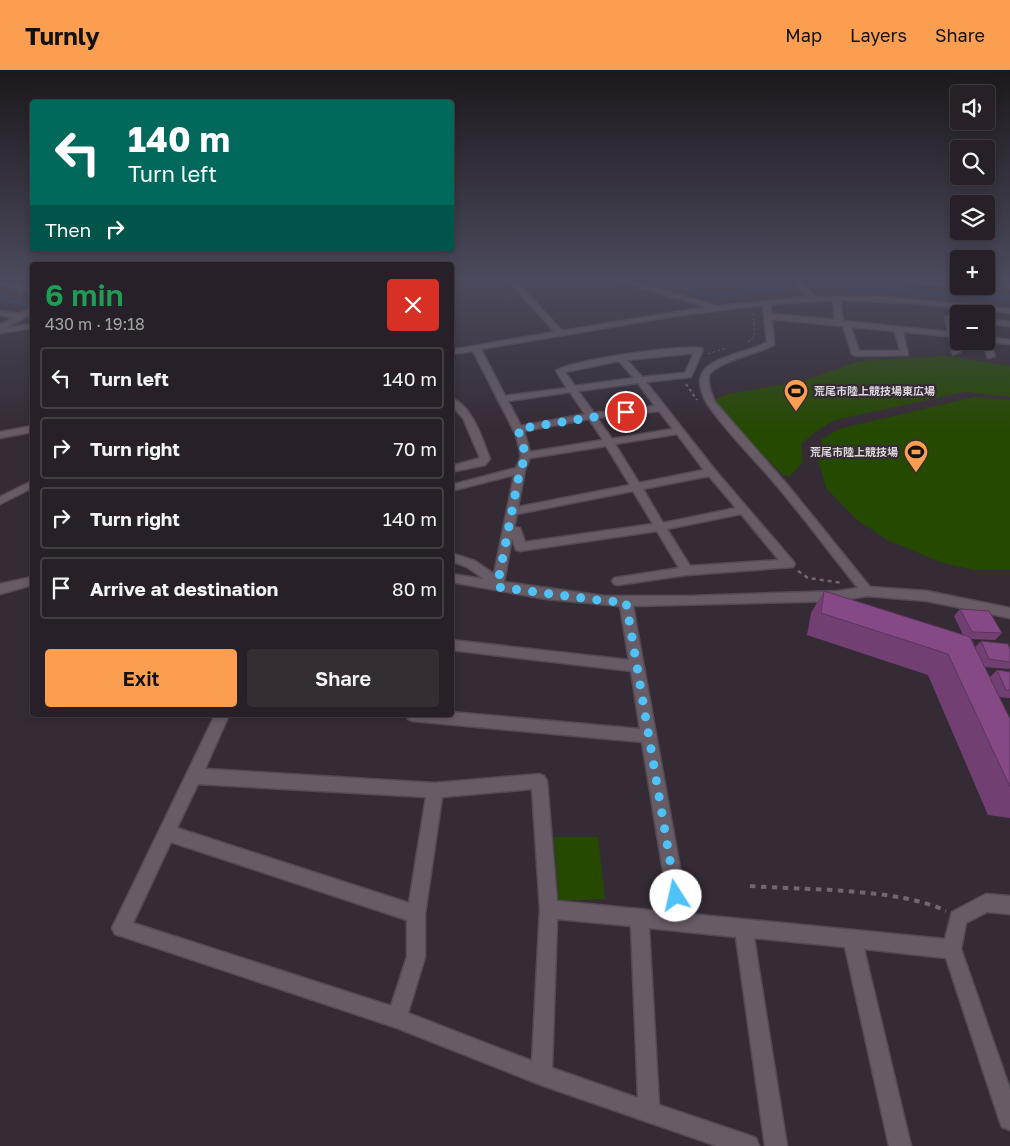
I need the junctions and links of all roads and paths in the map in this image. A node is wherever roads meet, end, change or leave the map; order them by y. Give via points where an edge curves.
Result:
1 (557, 330) edge
2 (578, 330) edge
3 (770, 330) edge
4 (846, 330) edge
5 (899, 330) edge
6 (919, 330) edge
7 (560, 333) junction
8 (950, 333) edge
9 (995, 341) edge
10 (1010, 342) edge
11 (476, 348) junction
12 (989, 350) edge
13 (454, 352) edge
14 (991, 356) dead end
15 (622, 359) junction
16 (640, 380) junction
17 (570, 388) junction
18 (504, 399) junction
19 (454, 403) edge
20 (661, 408) junction
21 (592, 416) junction
22 (30, 429) edge
23 (518, 429) junction
24 (679, 432) junction
25 (0, 435) edge
26 (609, 442) junction
27 (526, 456) junction
28 (454, 468) edge
29 (520, 470) junction
30 (711, 472) junction
31 (30, 485) edge
32 (454, 487) edge
33 (636, 488) junction
34 (0, 500) edge
35 (744, 510) junction
36 (511, 512) junction
37 (660, 527) junction
38 (508, 531) junction
39 (454, 558) edge
40 (789, 564) junction
41 (687, 571) junction
42 (454, 579) edge
43 (618, 581) dead end
44 (30, 582) edge
45 (831, 586) dead end
46 (497, 587) junction
47 (0, 589) edge
48 (867, 592) junction
49 (626, 602) junction
50 (1010, 612) edge
51 (454, 645) edge
52 (637, 666) junction
53 (221, 717) edge
54 (435, 717) edge
55 (649, 736) junction
56 (194, 776) junction
57 (435, 790) junction
58 (167, 833) junction
59 (750, 886) dead end
60 (676, 896) dead end
61 (1010, 905) edge
62 (548, 909) junction
63 (416, 914) junction
64 (640, 918) junction
65 (958, 918) junction
66 (744, 929) junction
67 (852, 940) junction
68 (952, 949) junction
69 (397, 1018) junction
70 (541, 1075) junction
71 (649, 1110) junction
72 (1010, 1119) edge
73 (748, 1146) edge
74 (776, 1146) edge
75 (900, 1146) edge

1 - 7 street
2 - 7 street
3 - 48 street via 771,344 764,349 710,366 703,377 704,390 710,403 786,490
4 - 5 street via 856,354 905,353
6 - 8 street
7 - 11 street
9 - 10 street
11 - 13 street
11 - 18 street
12 - 14 street
15 - 16 street
15 - 16 street via 699,350 688,375
15 - 17 street via 588,363 560,371
16 - 17 street
16 - 20 street
17 - 18 street
17 - 21 street
18 - 23 street
19 - 28 street via 472,428 485,459
20 - 21 street
20 - 24 street
21 - 23 street
21 - 26 street
22 - 25 street
23 - 27 street
24 - 26 street
24 - 30 street
26 - 27 street
26 - 33 street
27 - 29 street
29 - 32 street
29 - 36 street
30 - 33 street
30 - 35 street
31 - 34 street
33 - 36 street
33 - 37 street
35 - 37 street
35 - 40 street
36 - 38 street
37 - 38 street via 520,548 516,531
37 - 41 street
38 - 46 street
39 - 46 street via 490,576
40 - 41 street
40 - 45 path via 808,578 843,583 845,587
41 - 43 street
42 - 46 street
44 - 47 street
46 - 49 street
48 - 49 street via 838,596
48 - 50 street via 927,596
49 - 52 street
51 - 52 street
52 - 55 street
53 - 56 street
54 - 55 street
55 - 60 street
56 - 57 street
56 - 58 street
57 - 62 street via 539,781
57 - 63 street
58 - 63 street
58 - 69 street via 121,928
59 - 65 path via 910,898 934,905
61 - 65 street via 986,903
62 - 64 street
62 - 70 street
63 - 69 street via 416,957
64 - 66 street
64 - 71 street
65 - 68 street
66 - 67 street
66 - 74 street
67 - 68 street
67 - 75 street
68 - 72 street
69 - 70 street
70 - 71 street
71 - 73 street

